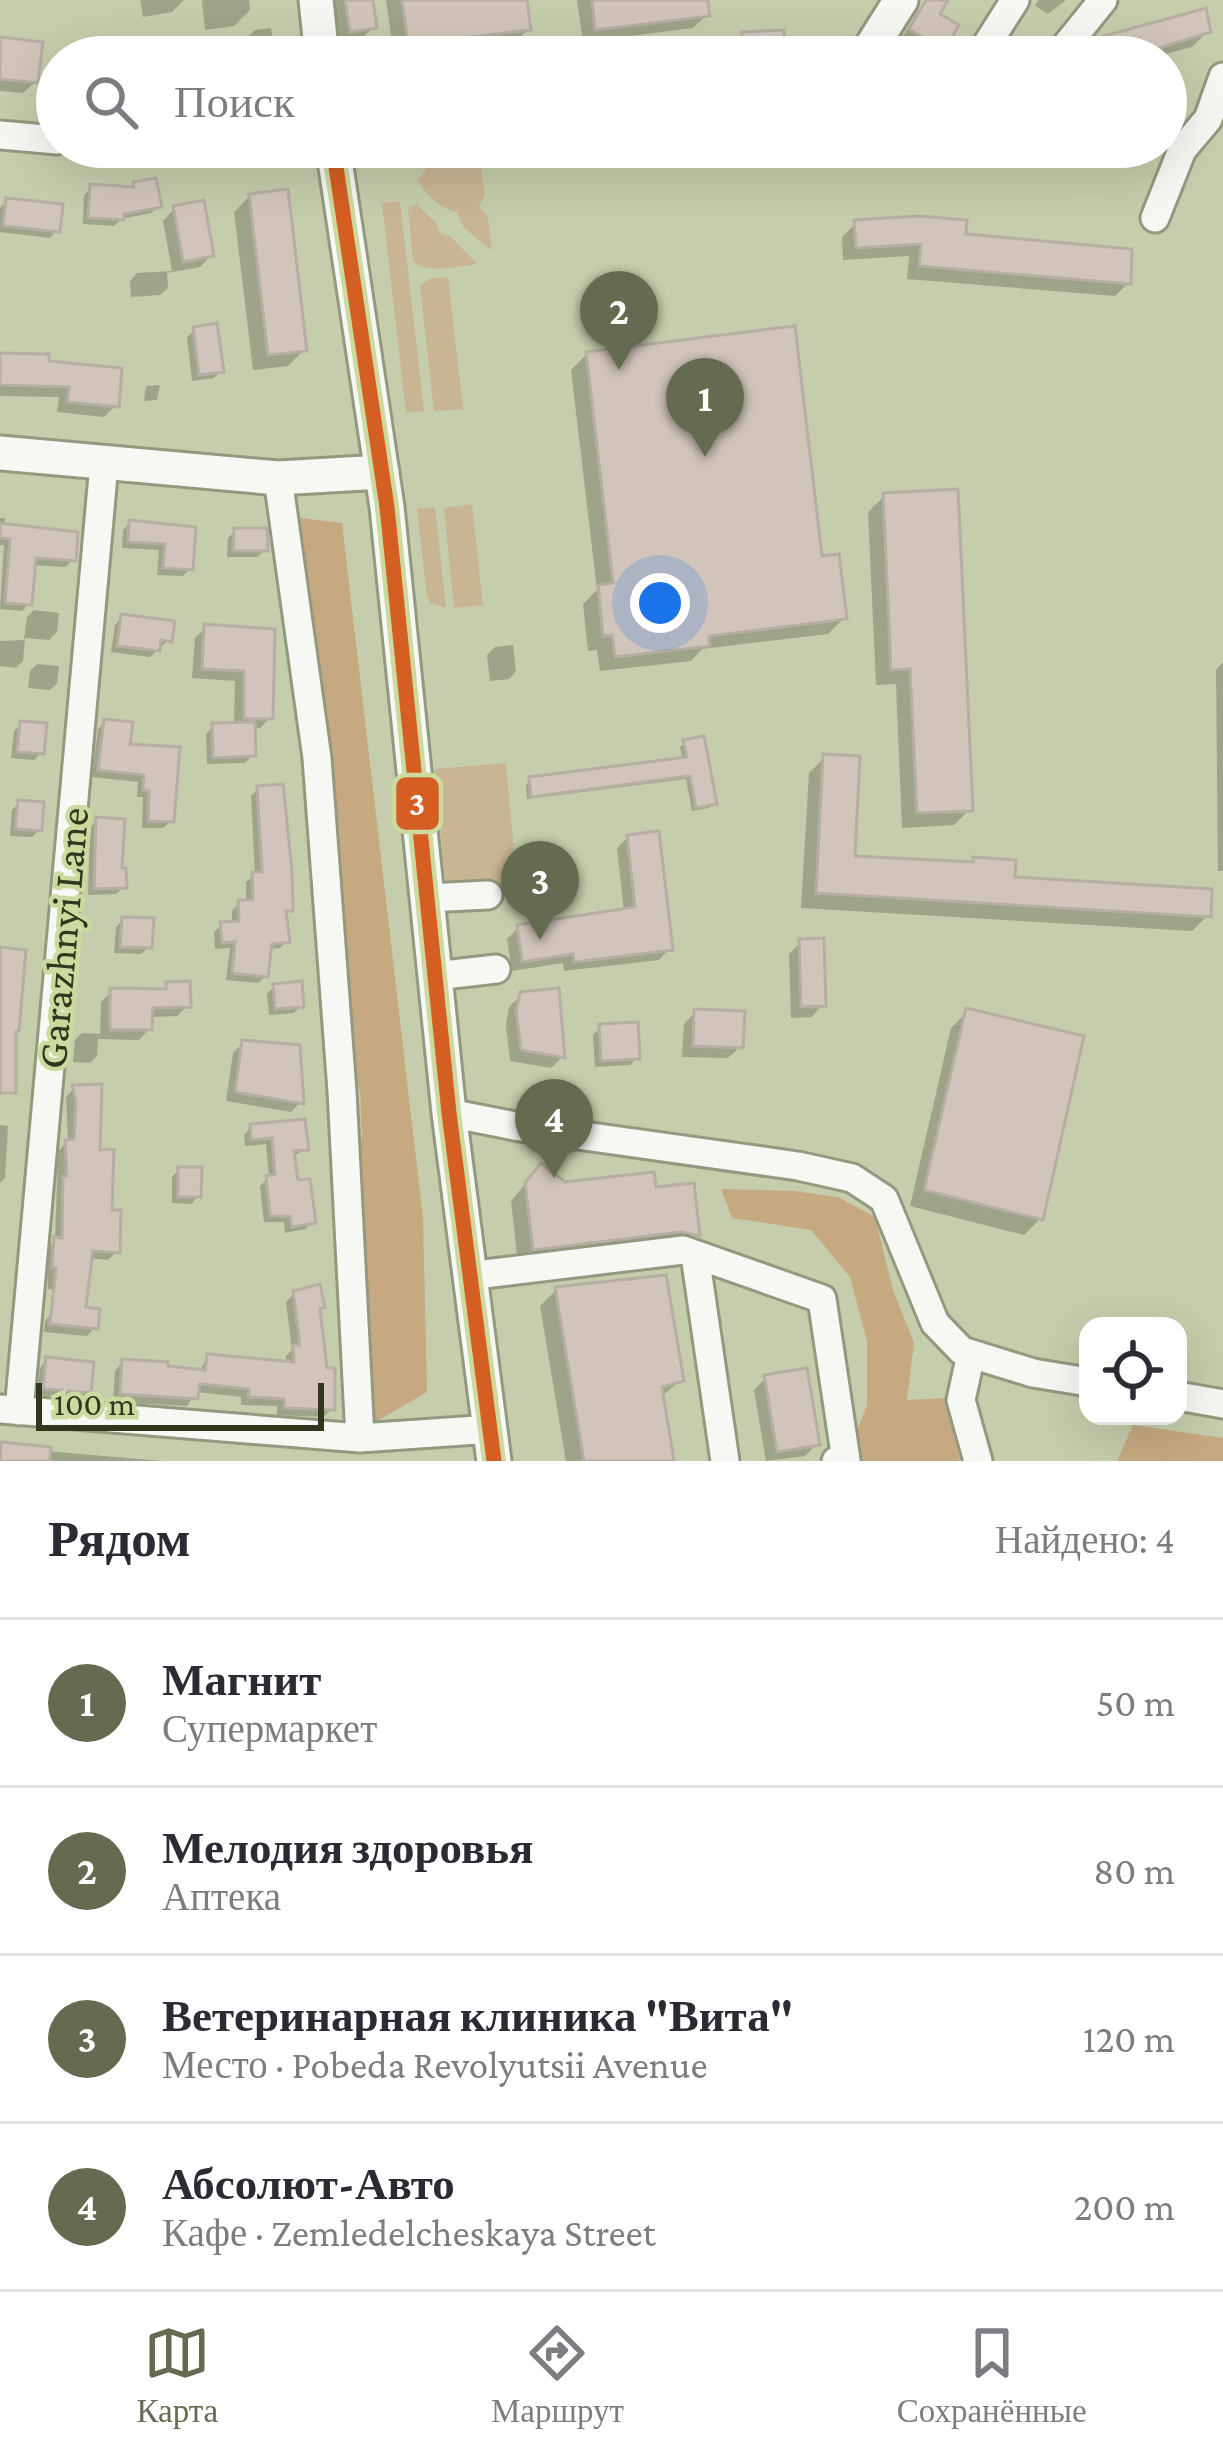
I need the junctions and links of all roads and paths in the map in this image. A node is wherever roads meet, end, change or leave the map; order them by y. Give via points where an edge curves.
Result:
1 (316, 0) edge
2 (901, 0) edge
3 (1015, 0) edge
4 (1103, 0) edge
5 (320, 36) edge
6 (886, 36) edge
7 (992, 36) edge
8 (1074, 36) edge
9 (1223, 77) edge
10 (1216, 128) edge
11 (0, 135) edge
12 (36, 138) edge
13 (1187, 147) edge
14 (336, 168) edge
15 (1175, 168) edge
16 (1155, 218) dead end
17 (0, 452) edge
18 (104, 464) junction
19 (382, 472) junction
20 (278, 478) junction
21 (488, 895) dead end
22 (427, 898) junction
23 (496, 969) dead end
24 (435, 976) junction
25 (449, 1113) junction
26 (695, 1255) junction
27 (468, 1276) junction
28 (971, 1354) junction
29 (1079, 1381) edge
30 (1187, 1398) edge
31 (1223, 1404) edge
32 (9, 1410) edge
33 (360, 1438) junction
34 (320, 1449) edge
35 (491, 1452) edge
36 (725, 1461) edge
37 (836, 1461) edge
38 (978, 1461) edge

1 - 5 main road
2 - 6 main road
3 - 7 street
4 - 8 street
9 - 10 street
10 - 13 street
11 - 12 street
14 - 19 main road
15 - 16 street
17 - 18 main road
18 - 20 main road
18 - 32 street, Garazhnyi Lane
19 - 20 main road
19 - 22 main road
20 - 33 street via 317,758
21 - 22 street
22 - 24 main road
23 - 24 street
24 - 25 main road
25 - 27 main road
25 - 28 street via 851,1178 884,1199 935,1323
26 - 27 street via 682,1250
26 - 36 street
26 - 37 street via 822,1299 846,1460
27 - 35 main road
28 - 29 street
28 - 38 street via 962,1400
30 - 31 street
32 - 34 street
33 - 34 street
33 - 35 street

